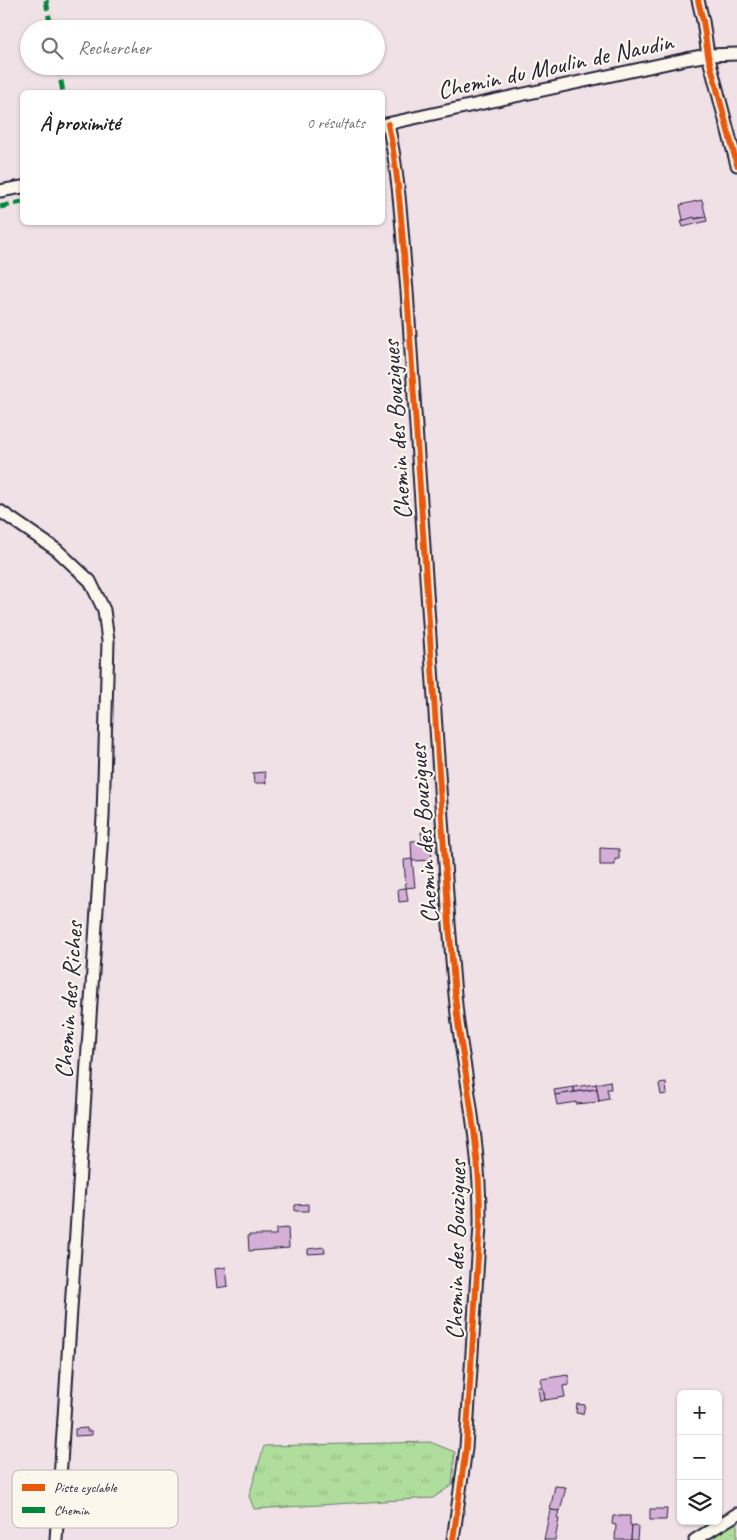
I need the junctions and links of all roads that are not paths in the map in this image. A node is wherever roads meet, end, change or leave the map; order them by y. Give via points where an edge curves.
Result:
1 (698, 0) edge
2 (737, 54) edge
3 (708, 55) junction
4 (385, 125) edge
5 (737, 165) edge
6 (20, 187) edge
7 (0, 192) edge
8 (0, 511) edge
9 (61, 1470) edge
10 (737, 1514) edge
11 (454, 1540) edge
12 (695, 1540) edge

1 - 3 street
2 - 3 street, Chemin du Moulin de Naudin
3 - 4 street, Chemin du Moulin de Naudin
3 - 5 street
4 - 11 street, Chemin des Bouzigues via 393,147 408,291 449,924 480,1198 466,1448
6 - 7 street
8 - 9 street, Chemin des Riches via 57,550 90,581 104,610 108,641 103,817
10 - 12 street

